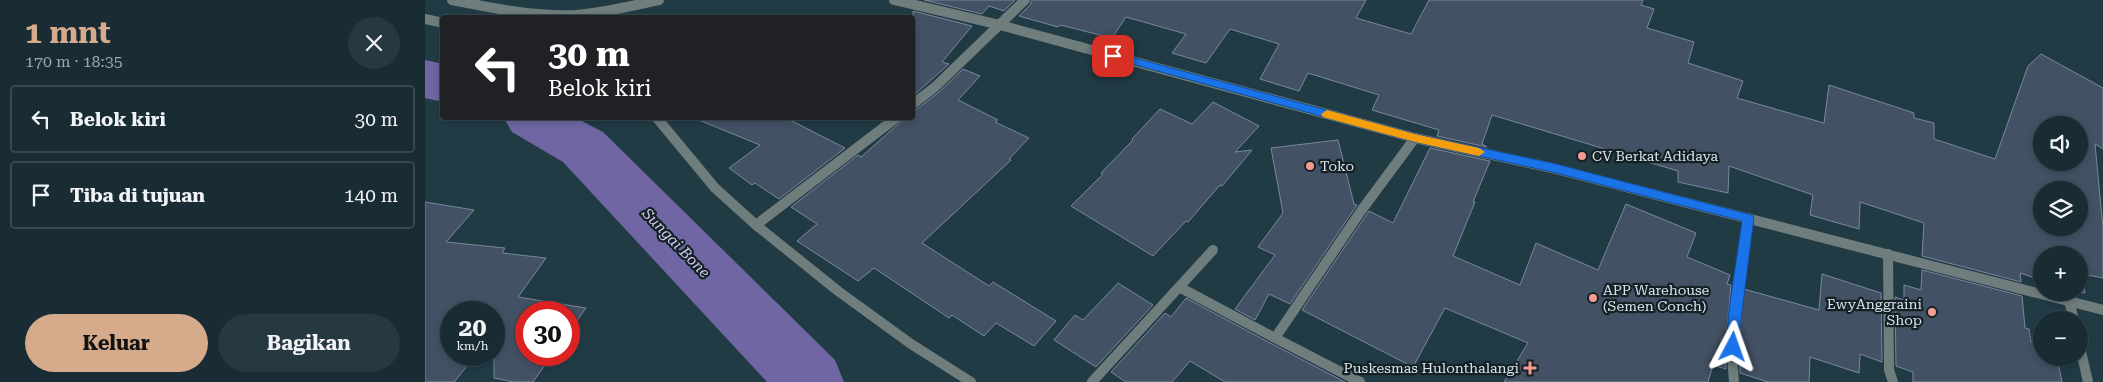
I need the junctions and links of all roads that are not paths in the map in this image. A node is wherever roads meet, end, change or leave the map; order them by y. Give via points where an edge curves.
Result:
1 (452, 0) edge
2 (659, 0) edge
3 (894, 0) edge
4 (1025, 0) edge
5 (509, 11) junction
6 (504, 15) edge
7 (425, 20) edge
8 (440, 22) edge
9 (1000, 25) junction
10 (915, 103) edge
11 (659, 120) edge
12 (892, 120) edge
13 (1415, 138) junction
14 (1748, 218) junction
15 (756, 225) junction
16 (1213, 250) dead end
17 (1888, 254) junction
18 (1179, 287) junction
19 (2033, 292) edge
20 (2069, 301) joint
21 (2103, 310) edge
22 (2072, 311) edge
23 (1275, 338) junction
24 (2084, 366) edge
25 (971, 382) edge
26 (1092, 382) edge
27 (1360, 382) edge
28 (1734, 382) edge
29 (1893, 382) edge
30 (2088, 382) edge

1 - 5 street
2 - 5 street via 577,15
3 - 9 street
4 - 9 street
5 - 6 street
7 - 8 street
9 - 10 street via 935,88
9 - 13 street
11 - 15 street via 715,188
12 - 15 street
13 - 14 street via 1552,168
13 - 23 street
14 - 17 street
14 - 28 street via 1735,309 1731,366
15 - 25 street via 838,291 911,344
16 - 18 street
17 - 19 street
17 - 29 street via 1889,370
18 - 23 street
18 - 26 street
20 - 21 street
20 - 22 street
23 - 27 street
24 - 30 street

